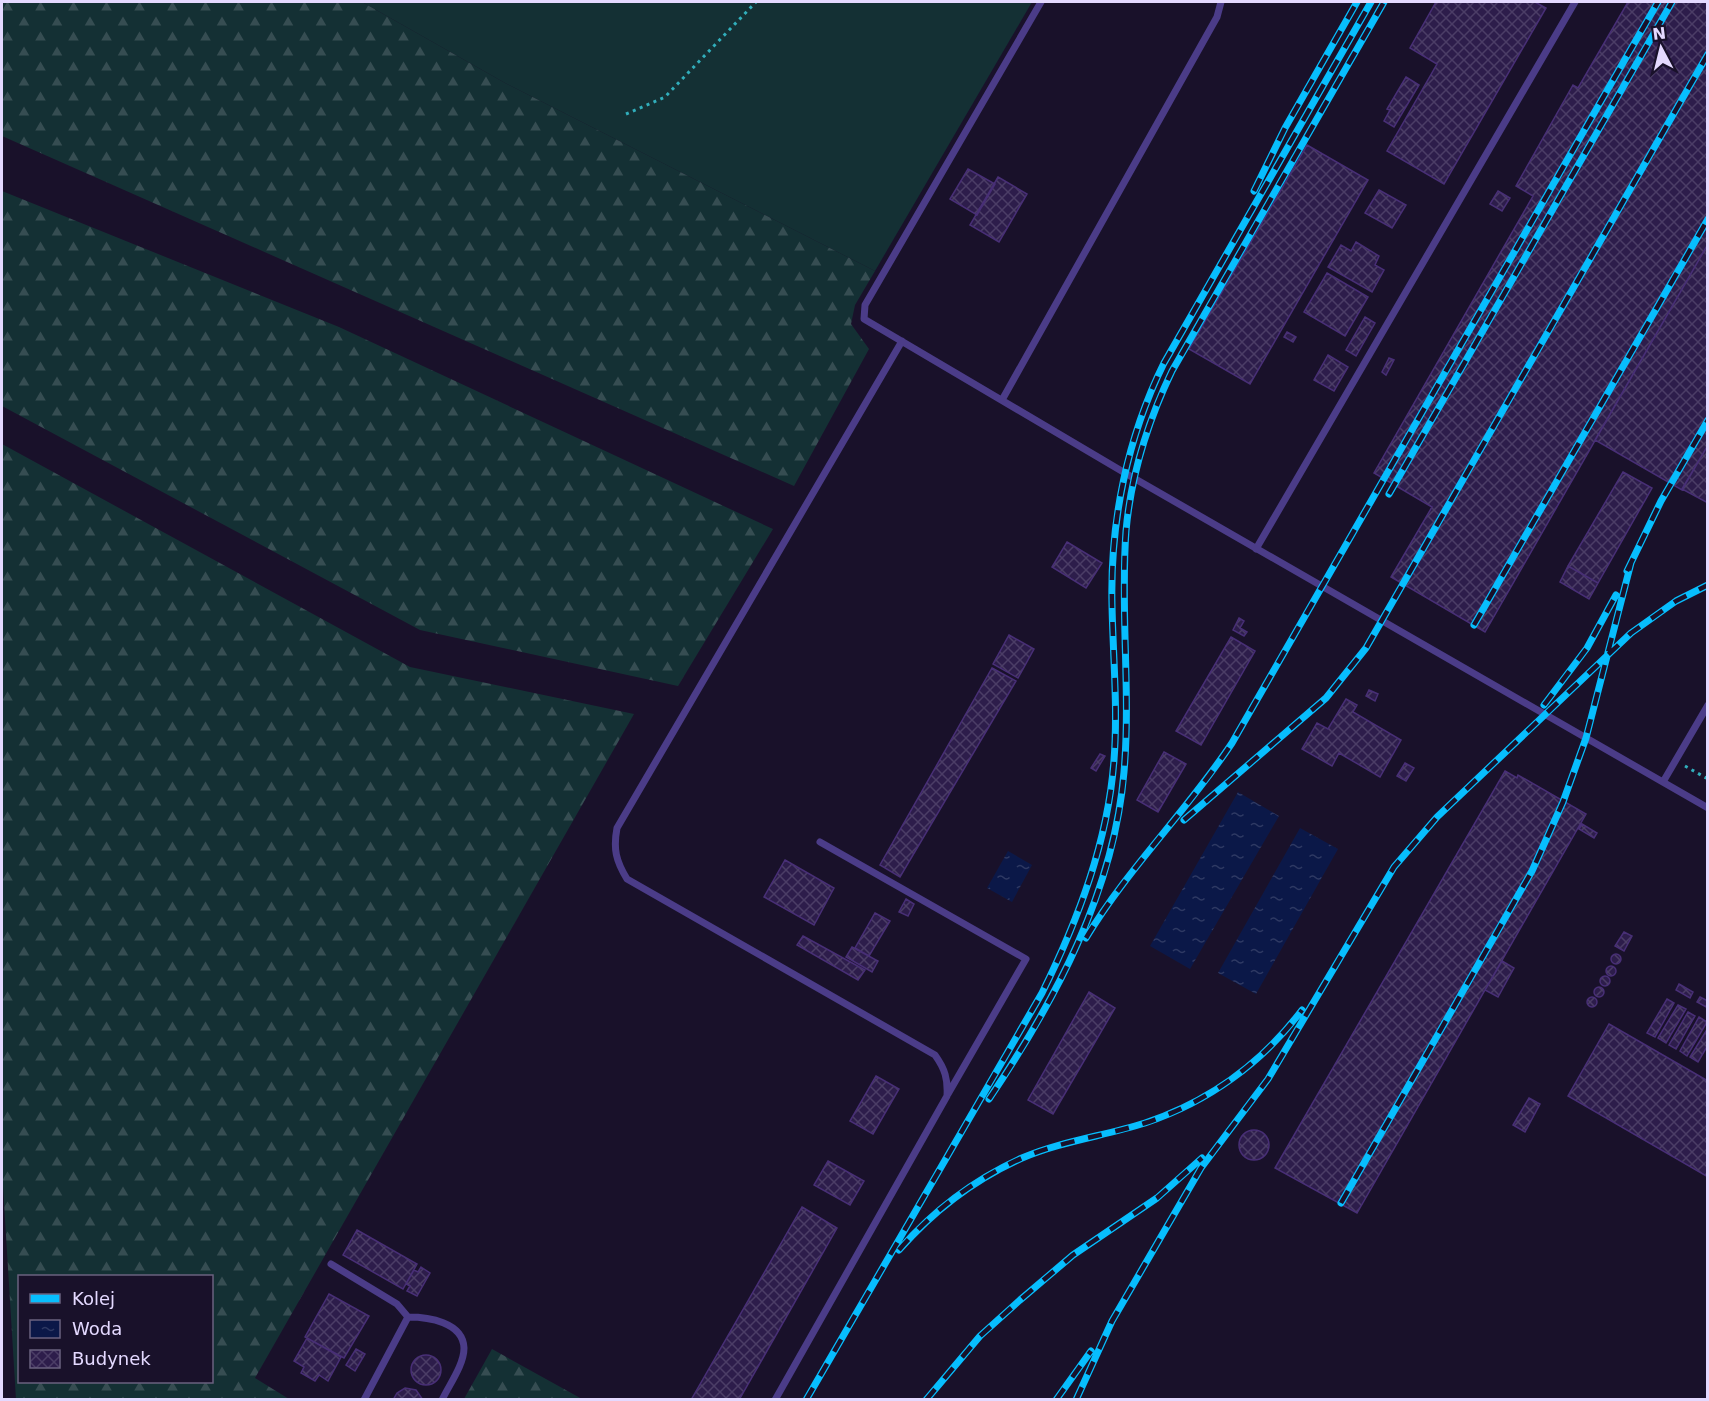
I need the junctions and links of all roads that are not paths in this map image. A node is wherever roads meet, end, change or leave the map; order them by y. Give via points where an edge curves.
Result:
1 (1041, 2) edge
2 (1221, 2) edge
3 (1575, 2) edge
4 (902, 341) junction
5 (1002, 400) junction
6 (1256, 549) junction
7 (1707, 705) edge
8 (1664, 782) junction
9 (1707, 807) edge
10 (820, 842) dead end
11 (947, 1096) junction
12 (331, 1264) dead end
13 (408, 1317) junction
14 (364, 1400) edge
15 (442, 1400) edge
16 (775, 1400) edge

1 - 4 lane via 865,305 864,319
2 - 5 lane via 1217,17 1145,149
3 - 6 lane
4 - 5 lane
4 - 11 lane via 617,828 614,847 627,879 935,1055 948,1081
5 - 6 lane
6 - 8 lane
7 - 8 lane
8 - 9 lane
10 - 11 lane via 1026,959
11 - 16 lane
12 - 13 lane via 397,1304
13 - 14 lane
13 - 15 lane via 440,1320 458,1334 464,1346

